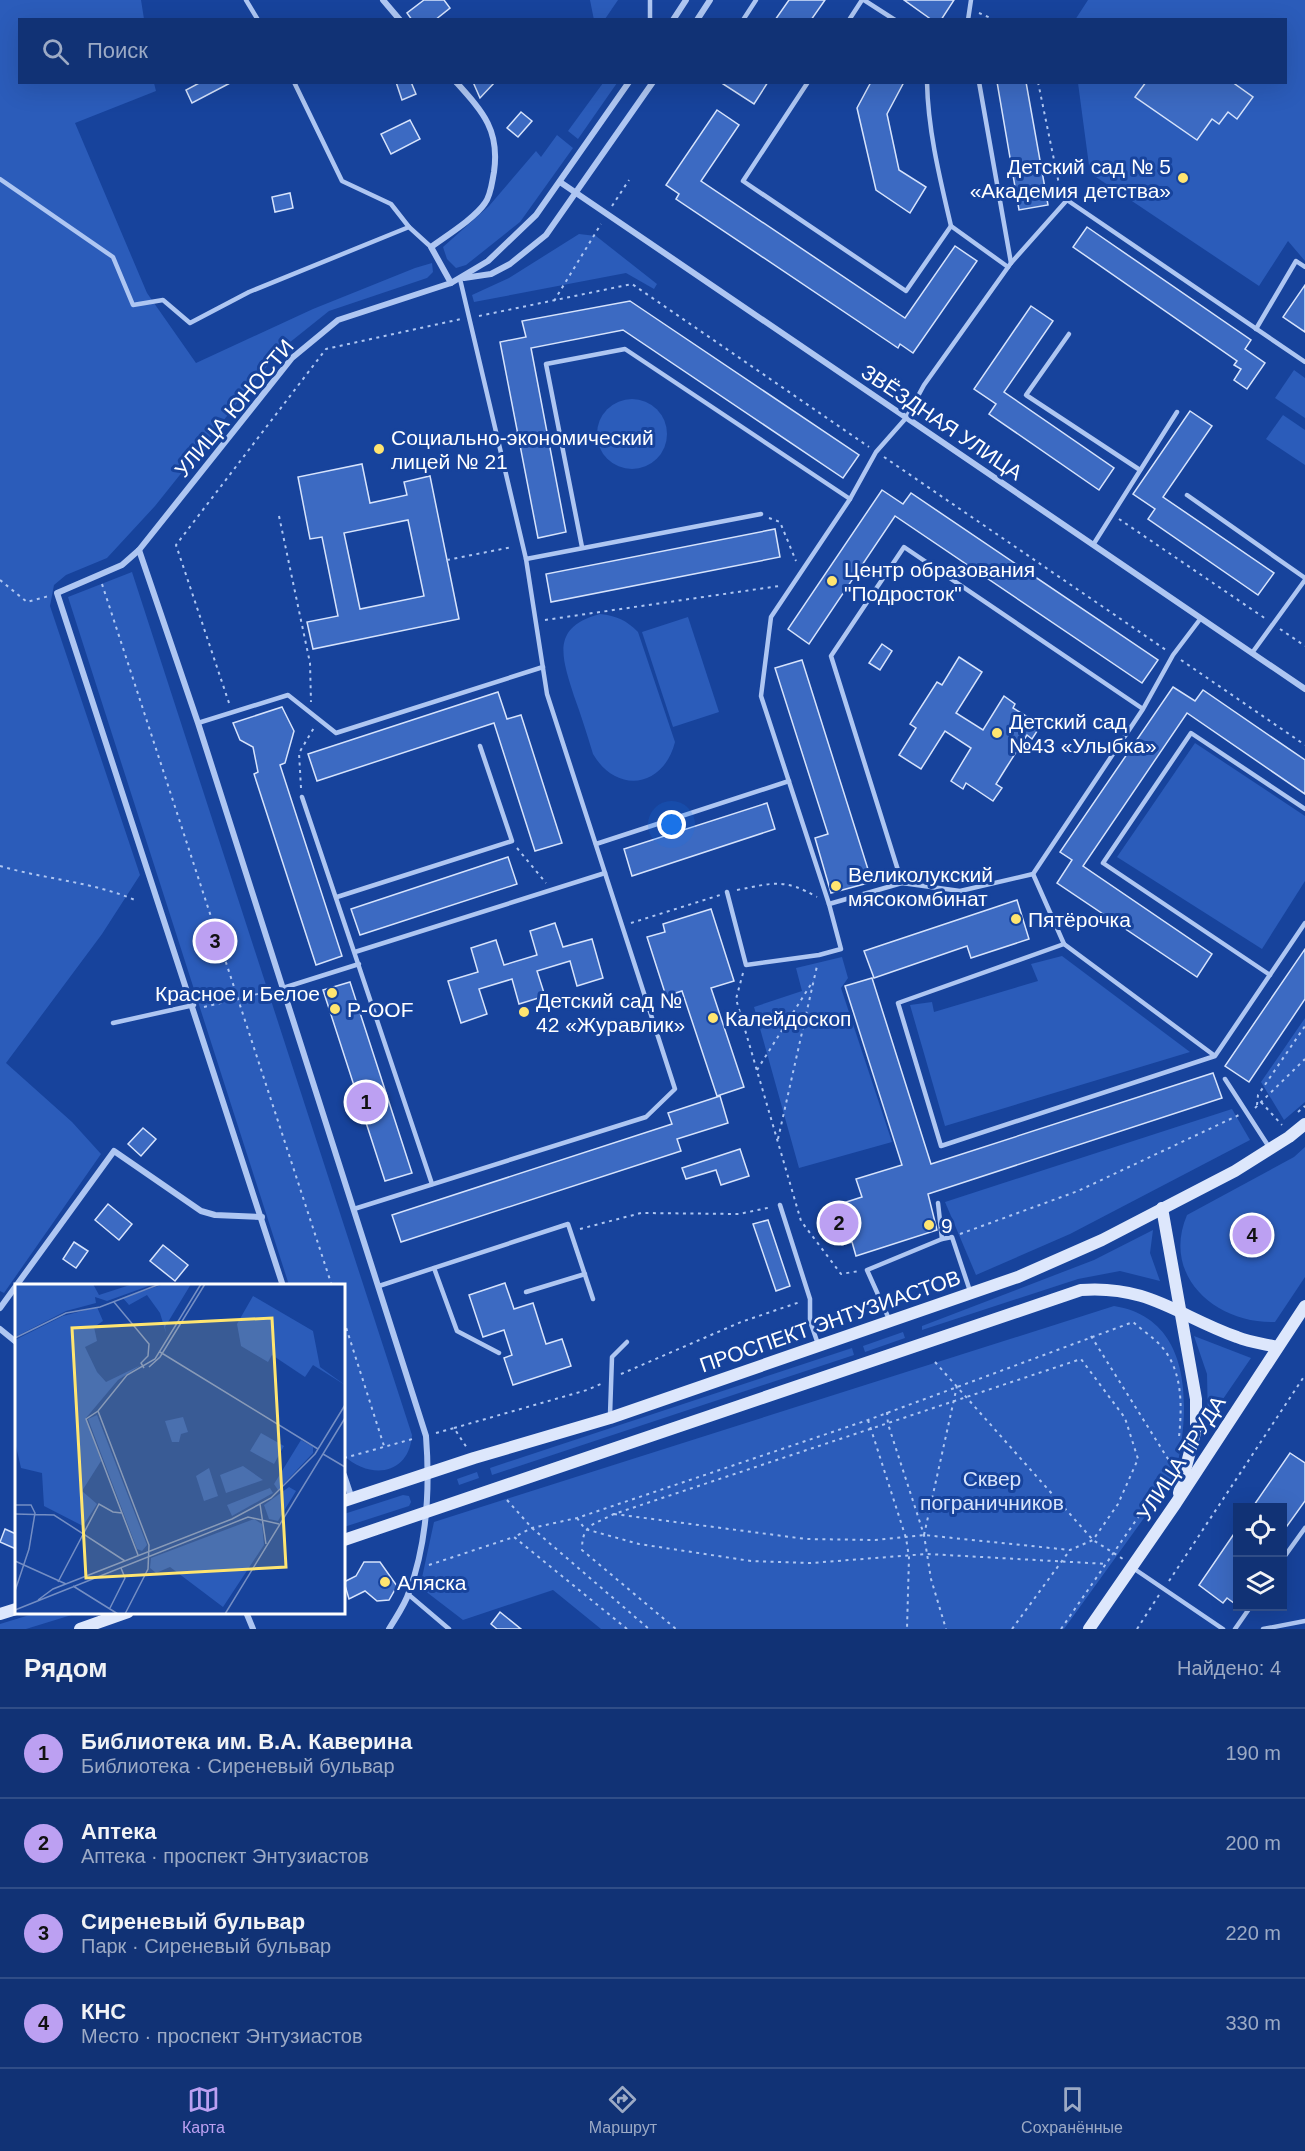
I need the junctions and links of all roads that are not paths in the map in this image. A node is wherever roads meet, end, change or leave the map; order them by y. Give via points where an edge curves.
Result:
1 (246, 0) edge
2 (383, 0) edge
3 (650, 0) edge
4 (686, 0) edge
5 (710, 0) edge
6 (756, 0) edge
7 (863, 0) edge
8 (971, 0) edge
9 (257, 18) edge
10 (398, 18) edge
11 (650, 18) edge
12 (674, 18) edge
13 (698, 18) edge
14 (744, 18) edge
15 (850, 18) edge
16 (892, 18) edge
17 (969, 18) edge
18 (295, 84) edge
19 (458, 84) edge
20 (628, 84) edge
21 (652, 84) edge
22 (807, 84) edge
23 (927, 84) edge
24 (979, 84) edge
25 (0, 179) edge
26 (560, 182) junction
27 (577, 194) junction
28 (951, 226) junction
29 (409, 227) junction
30 (431, 247) junction
31 (1010, 265) junction
32 (1305, 267) edge
33 (460, 279) junction
34 (451, 283) junction
35 (1257, 328) junction
36 (1069, 334) dead end
37 (1305, 362) edge
38 (1177, 412) dead end
39 (906, 418) junction
40 (1140, 470) junction
41 (1187, 495) dead end
42 (850, 499) junction
43 (761, 514) road end
44 (1093, 545) junction
45 (582, 547) junction
46 (139, 550) junction
47 (526, 559) junction
48 (1305, 579) edge
49 (1201, 618) junction
50 (1252, 653) junction
51 (543, 667) junction
52 (1305, 689) edge
53 (1143, 709) junction
54 (198, 723) junction
55 (480, 746) dead end
56 (789, 781) junction
57 (302, 797) road end
58 (1305, 809) edge
59 (596, 844) junction
60 (605, 873) junction
61 (1034, 874) junction
62 (902, 883) junction
63 (727, 892) dead end
64 (337, 897) junction
65 (829, 904) junction
66 (1305, 923) edge
67 (1064, 944) junction
68 (355, 952) junction
69 (359, 964) junction
70 (1270, 975) junction
71 (283, 988) junction
72 (194, 1007) junction
73 (113, 1023) dead end
74 (1215, 1056) junction
75 (1225, 1079) dead end
76 (1305, 1124) edge
77 (1270, 1149) junction
78 (432, 1184) junction
79 (938, 1203) dead end
80 (780, 1205) road end
81 (1162, 1208) junction
82 (354, 1209) junction
83 (262, 1216) junction
84 (942, 1239) junction
85 (434, 1269) junction
86 (585, 1274) junction
87 (17, 1284) edge
88 (282, 1284) edge
89 (15, 1287) edge
90 (379, 1287) junction
91 (526, 1292) dead end
92 (971, 1294) junction
93 (592, 1299) dead end
94 (1305, 1306) edge
95 (0, 1308) edge
96 (1179, 1309) junction
97 (890, 1321) junction
98 (0, 1329) edge
99 (15, 1341) edge
100 (627, 1342) dead end
101 (818, 1344) junction
102 (1277, 1347) junction
103 (499, 1353) dead end
104 (610, 1418) junction
105 (429, 1474) junction
106 (345, 1481) edge
107 (348, 1500) edge
108 (1176, 1503) junction
109 (425, 1513) junction
110 (1305, 1528) edge
111 (345, 1540) edge
112 (1284, 1557) edge
113 (1132, 1567) junction
114 (408, 1595) junction
115 (15, 1609) edge
116 (1248, 1611) edge
117 (0, 1614) edge
118 (122, 1614) edge
119 (247, 1614) edge
120 (1305, 1621) edge
121 (80, 1629) edge
122 (253, 1629) edge
123 (389, 1629) edge
124 (449, 1629) edge
125 (1089, 1629) edge
126 (1223, 1629) edge
127 (1235, 1629) edge
128 (1263, 1629) edge

1 - 9 lane
2 - 10 street
3 - 11 lane
4 - 12 street
5 - 13 street
6 - 14 lane
7 - 15 lane
7 - 16 lane
8 - 17 lane
18 - 29 lane via 342,181 391,204
19 - 30 street via 492,128 496,149 492,185 485,203
20 - 26 street, УЛИЦА ЮНОСТИ
21 - 27 street, УЛИЦА ЮНОСТИ
22 - 28 lane via 743,181 906,291
23 - 28 lane via 937,169
24 - 31 lane
25 - 29 lane via 113,257 133,305 163,300 190,322 249,292
26 - 27 street, ЗВЁЗДНАЯ УЛИЦА
26 - 33 street, УЛИЦА ЮНОСТИ via 524,230
27 - 33 street, УЛИЦА ЮНОСТИ via 546,235 510,264 491,274
27 - 39 street, ЗВЁЗДНАЯ УЛИЦА
28 - 31 lane
29 - 30 lane
30 - 34 street
31 - 35 lane via 1067,200
31 - 39 lane via 924,386
32 - 35 lane via 1296,261
33 - 34 street, УЛИЦА ЮНОСТИ
33 - 47 lane
34 - 46 street, УЛИЦА ЮНОСТИ via 338,320 292,358
35 - 37 lane
36 - 40 lane via 1026,395
38 - 40 lane
39 - 42 lane via 876,452
39 - 44 street, ЗВЁЗДНАЯ УЛИЦА
40 - 44 lane
41 - 48 lane
42 - 45 lane via 625,350 546,363
42 - 56 lane via 771,617 761,696
43 - 45 lane
44 - 49 street, ЗВЁЗДНАЯ УЛИЦА
45 - 47 lane
46 - 54 street
46 - 72 street, УЛИЦА ЮНОСТИ via 122,565 57,593
47 - 51 lane
48 - 50 lane
49 - 50 street, ЗВЁЗДНАЯ УЛИЦА
49 - 53 lane via 1173,655
50 - 52 street, ЗВЁЗДНАЯ УЛИЦА
51 - 54 lane via 336,733 288,695
51 - 59 lane via 547,694
53 - 61 lane
53 - 62 lane via 904,547 831,656
54 - 71 street
55 - 64 lane via 512,841
56 - 59 lane
56 - 65 lane
57 - 64 lane
58 - 70 lane via 1191,733 1103,863
59 - 60 lane
60 - 68 lane
60 - 78 lane via 675,1089 646,1117
61 - 62 lane via 960,891
61 - 67 lane
62 - 65 lane
63 - 65 lane via 746,965 841,949
64 - 68 lane
66 - 70 lane
67 - 74 lane
67 - 74 lane via 898,1003 941,1146
68 - 69 lane
69 - 71 lane
69 - 78 lane
70 - 74 lane
71 - 82 street
72 - 73 lane
72 - 83 street
75 - 77 lane
76 - 77 main road, ПРОСПЕКТ ЭНТУЗИАСТОВ
77 - 81 main road, ПРОСПЕКТ ЭНТУЗИАСТОВ
78 - 82 lane
79 - 84 lane
80 - 101 lane via 810,1299 810,1321
81 - 92 main road, ПРОСПЕКТ ЭНТУЗИАСТОВ via 1066,1256
81 - 96 main road
82 - 90 street
83 - 87 street via 201,1211 114,1151
83 - 88 street
84 - 92 lane via 952,1237
84 - 97 lane via 867,1270
85 - 86 lane via 568,1224
85 - 90 lane
85 - 103 lane via 457,1331
86 - 91 lane
86 - 93 lane
89 - 95 street
90 - 105 street via 426,1436
92 - 97 main road, ПРОСПЕКТ ЭНТУЗИАСТОВ
94 - 102 main road, УЛИЦА ТРУДА
96 - 102 main road via 1237,1337
96 - 108 main road via 1192,1370 1196,1429
96 - 109 main road via 1123,1290 1081,1290
97 - 101 main road, ПРОСПЕКТ ЭНТУЗИАСТОВ
98 - 99 street
100 - 104 lane via 612,1357
101 - 104 main road, ПРОСПЕКТ ЭНТУЗИАСТОВ
102 - 108 main road, УЛИЦА ТРУДА
104 - 105 main road, ПРОСПЕКТ ЭНТУЗИАСТОВ
105 - 107 main road, ПРОСПЕКТ ЭНТУЗИАСТОВ
105 - 109 street
106 - 107 street
108 - 113 main road, УЛИЦА ТРУДА
109 - 111 main road
109 - 114 street via 417,1569
110 - 112 lane
113 - 125 main road, УЛИЦА ТРУДА
113 - 126 lane
114 - 123 street
114 - 124 lane
115 - 117 main road
116 - 127 lane
118 - 121 main road
119 - 122 street
120 - 128 lane

